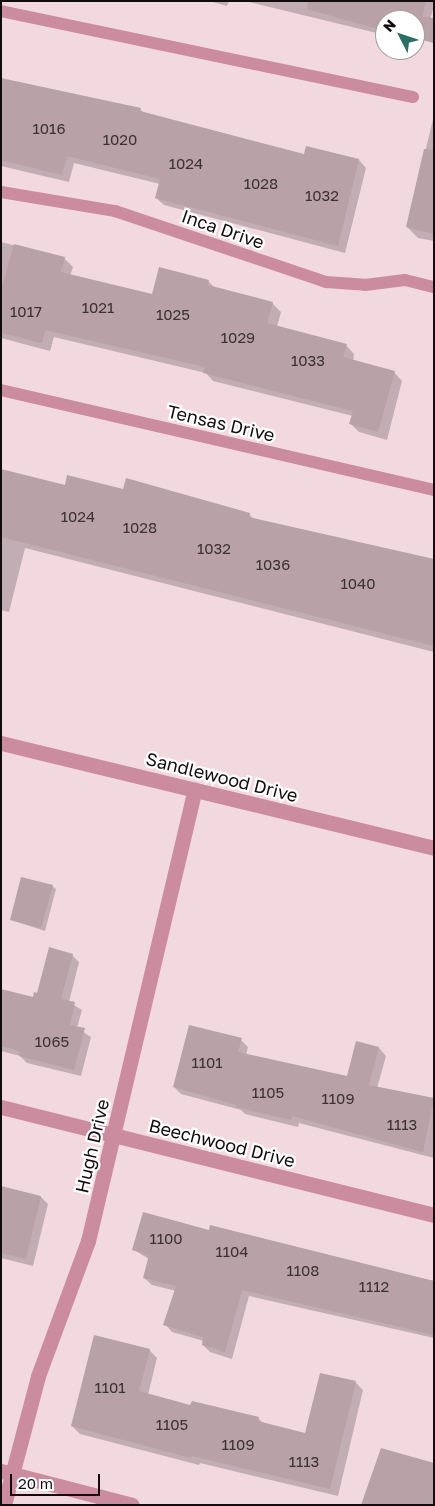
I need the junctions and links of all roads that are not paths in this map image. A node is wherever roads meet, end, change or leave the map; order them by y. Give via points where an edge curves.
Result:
1 (1, 11) edge
2 (414, 97) dead end
3 (1, 192) edge
4 (434, 287) edge
5 (1, 390) edge
6 (434, 490) edge
7 (1, 744) edge
8 (195, 790) junction
9 (434, 848) edge
10 (1, 1107) edge
11 (113, 1136) junction
12 (434, 1215) edge
13 (7, 1473) edge
14 (4, 1505) edge
15 (132, 1505) edge

1 - 2 lane
3 - 4 lane, Inca Drive via 115,210 326,282 365,285 404,280
5 - 6 lane, Tensas Drive
7 - 8 street, Sandlewood Drive
8 - 9 street, Sandlewood Drive
8 - 11 street, Hugh Drive
10 - 11 street, Beechwood Drive
11 - 12 street, Beechwood Drive
11 - 13 street, Hugh Drive via 88,1241 38,1376
13 - 14 street, Hugh Drive
13 - 15 street

